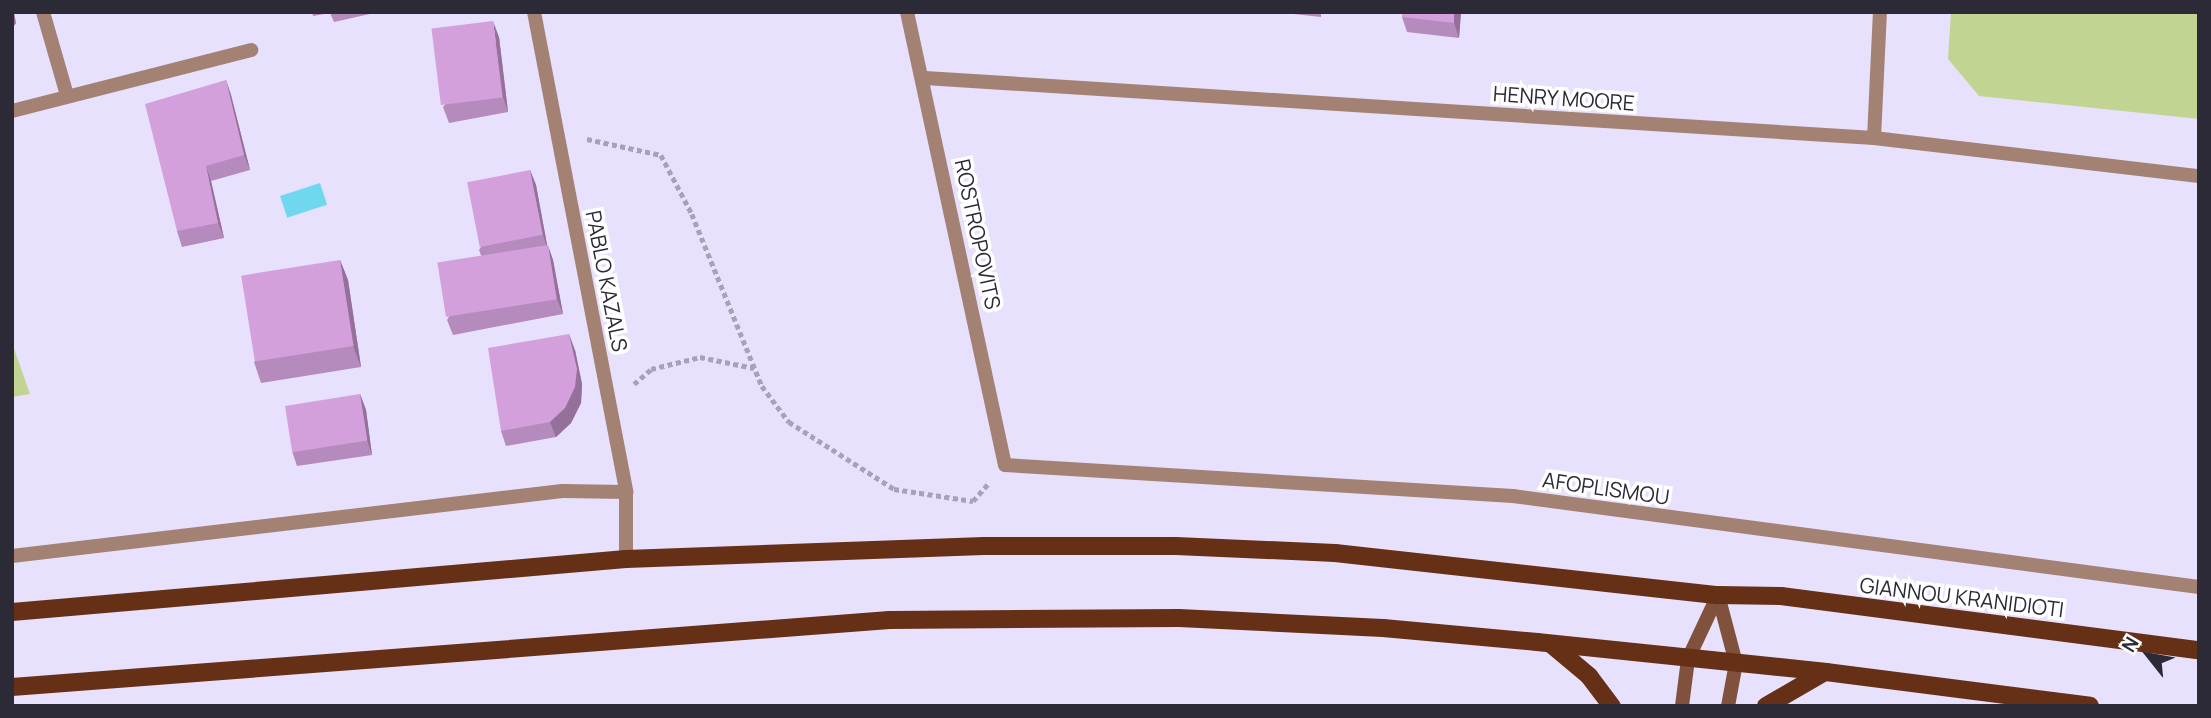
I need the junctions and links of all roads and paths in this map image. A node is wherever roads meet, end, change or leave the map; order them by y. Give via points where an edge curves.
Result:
1 (43, 12) edge
2 (534, 12) edge
3 (907, 12) edge
4 (1880, 12) edge
5 (251, 50) dead end
6 (925, 78) junction
7 (67, 95) junction
8 (12, 111) edge
9 (558, 132) junction
10 (1874, 138) junction
11 (2199, 176) edge
12 (754, 368) junction
13 (610, 406) junction
14 (1005, 465) junction
15 (626, 492) junction
16 (12, 556) edge
17 (626, 559) junction
18 (2199, 587) edge
19 (1718, 595) junction
20 (12, 612) edge
21 (1550, 644) junction
22 (2199, 650) edge
23 (1688, 659) junction
24 (1736, 663) junction
25 (1826, 672) junction
26 (12, 687) edge
27 (1612, 706) edge
28 (1682, 706) edge
29 (1728, 706) edge
30 (1766, 706) edge
31 (2090, 706) edge

1 - 7 street
2 - 9 street, PABLO KAZALS
3 - 6 street, ROSTROPOVITS
4 - 10 street
5 - 7 street
6 - 10 street, HENRY MOORE
6 - 14 street, ROSTROPOVITS
7 - 8 street
9 - 12 path via 661,155 692,215
9 - 13 street, PABLO KAZALS
10 - 11 street, HENRY MOORE
12 - 13 path via 700,357 651,369
12 - 14 path via 789,422 894,489 973,501
13 - 15 street, PABLO KAZALS
14 - 18 street, AFOPLISMOU via 1513,496
15 - 16 street via 562,491
15 - 17 street, PABLO KAZALS
17 - 19 main road, GIANNOU KRANIDIOTI via 984,546 1176,546 1335,553
17 - 20 main road, GIANNOU KRANIDIOTI
19 - 22 main road, GIANNOU KRANIDIOTI via 1781,596
19 - 23 street
19 - 24 street
21 - 23 main road
21 - 26 main road via 1383,628 1179,618 889,620
21 - 27 main road via 1589,676
23 - 24 main road
23 - 28 street
24 - 25 main road
24 - 29 street
25 - 30 main road
25 - 31 main road

